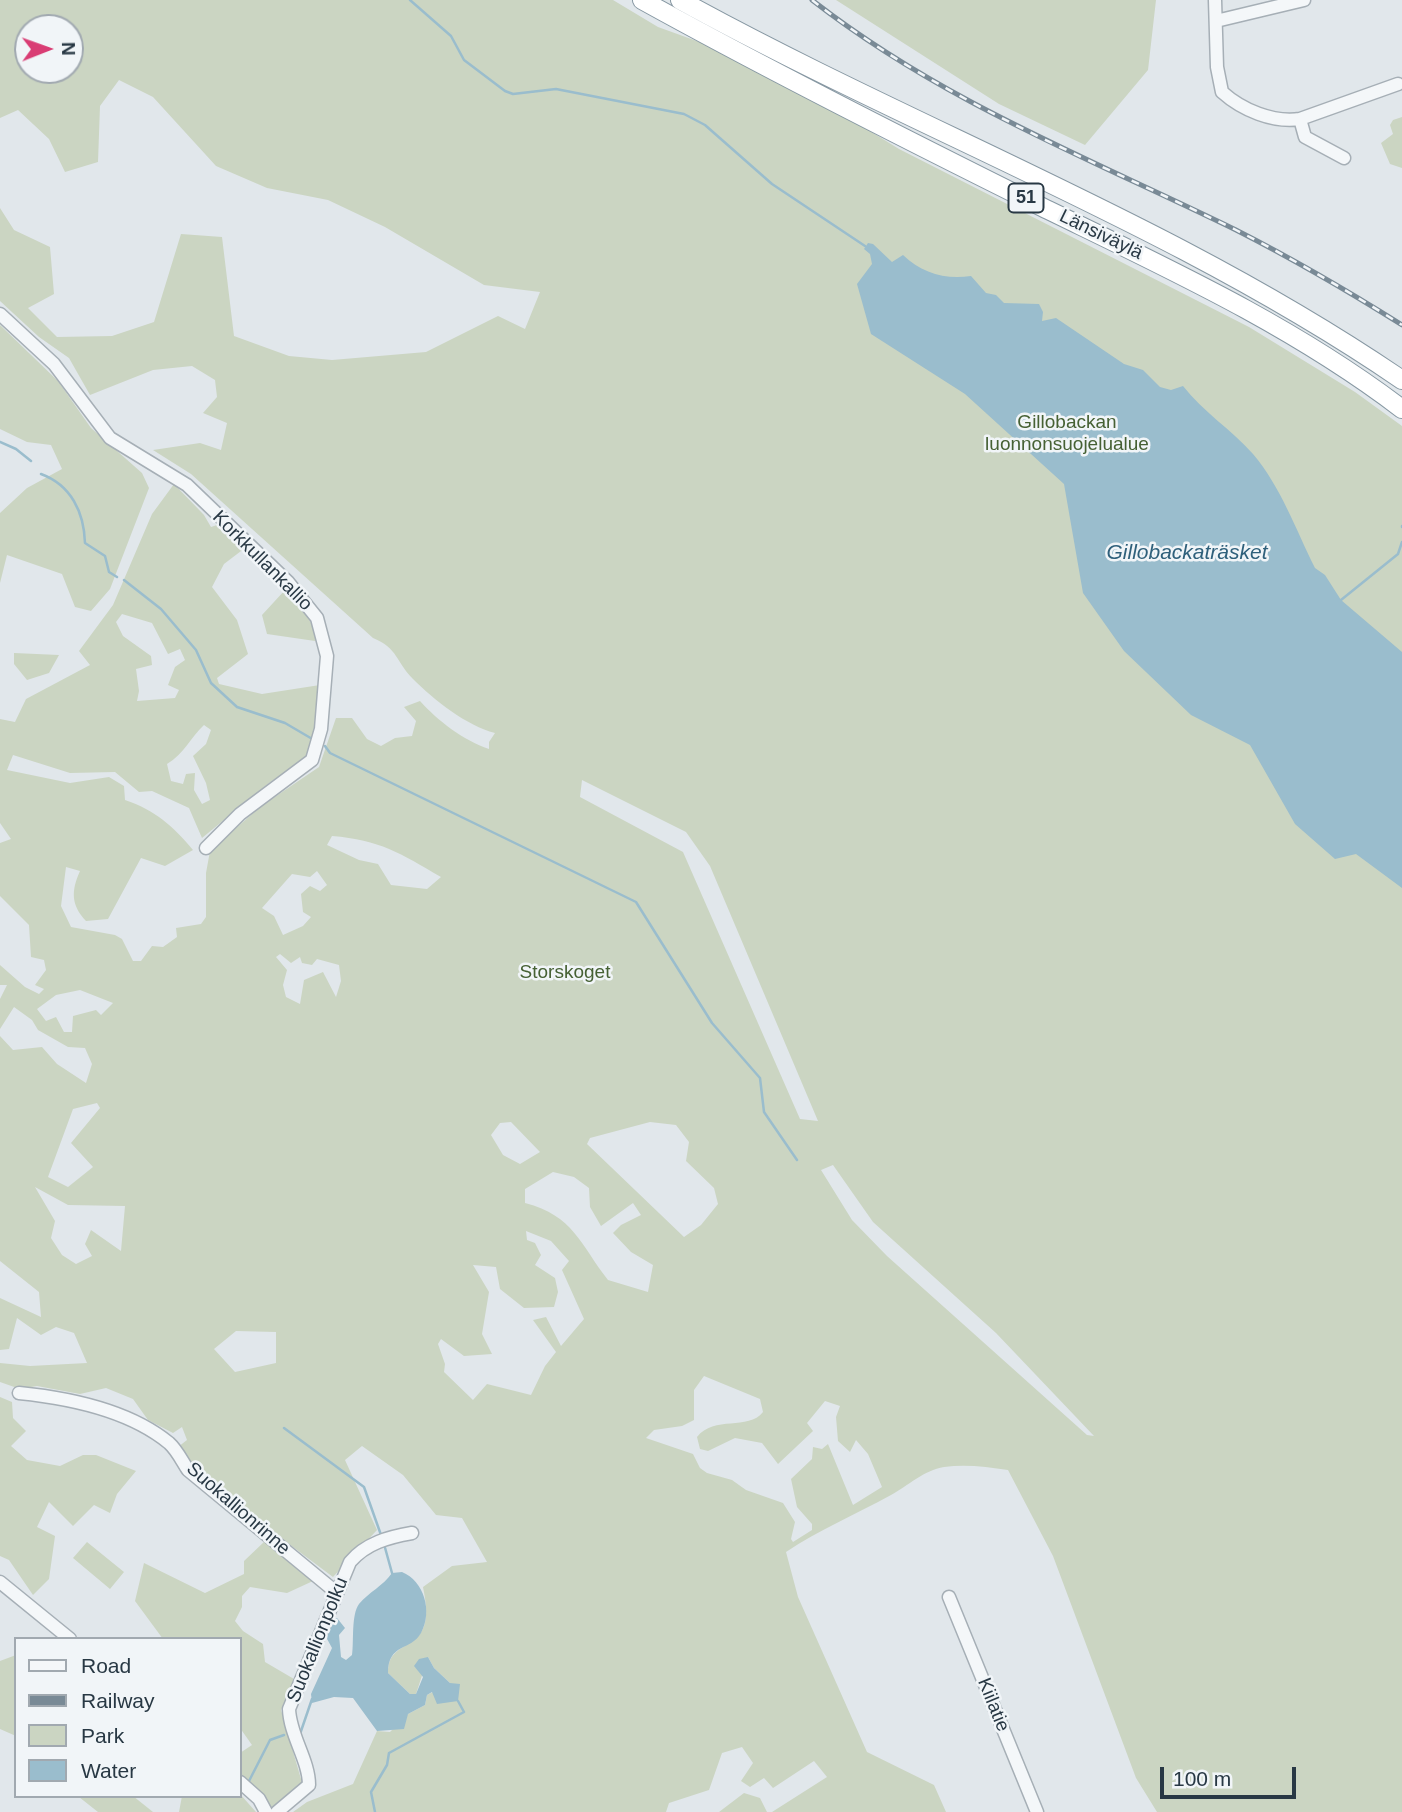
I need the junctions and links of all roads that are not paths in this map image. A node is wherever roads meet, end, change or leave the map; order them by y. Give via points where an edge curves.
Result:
1 (642, 0) edge
2 (680, 0) edge
3 (1215, 0) edge
4 (1304, 0) edge
5 (1216, 21) junction
6 (1393, 90) dead end
7 (1300, 118) junction
8 (1345, 158) dead end
9 (0, 314) edge
10 (1402, 380) edge
11 (1402, 409) edge
12 (206, 848) dead end
13 (19, 1393) dead end
14 (412, 1533) dead end
15 (0, 1583) edge
16 (337, 1593) junction
17 (949, 1597) dead end
18 (68, 1637) edge
19 (242, 1784) edge
20 (266, 1812) edge
21 (277, 1812) edge
22 (1037, 1812) edge

1 - 11 highway, Länsiväylä / 51 via 767,69 1229,300
2 - 10 highway, Länsiväylä / 51 via 766,47 1235,277
3 - 5 street
4 - 5 street
5 - 7 street via 1222,92 1270,119
6 - 7 street
7 - 8 street via 1306,137
9 - 12 street, Korkkullankallio via 54,365 110,438 187,485 307,602 317,618 327,656 327,681 312,760 240,814
13 - 16 street, Suokallionrinne via 72,1400 127,1419 162,1438 188,1470
14 - 16 street, Suokallionpolku via 358,1552
15 - 18 street
16 - 21 street, Suokallionpolku via 289,1709 309,1785
17 - 22 street, Kiilatie
19 - 20 street

